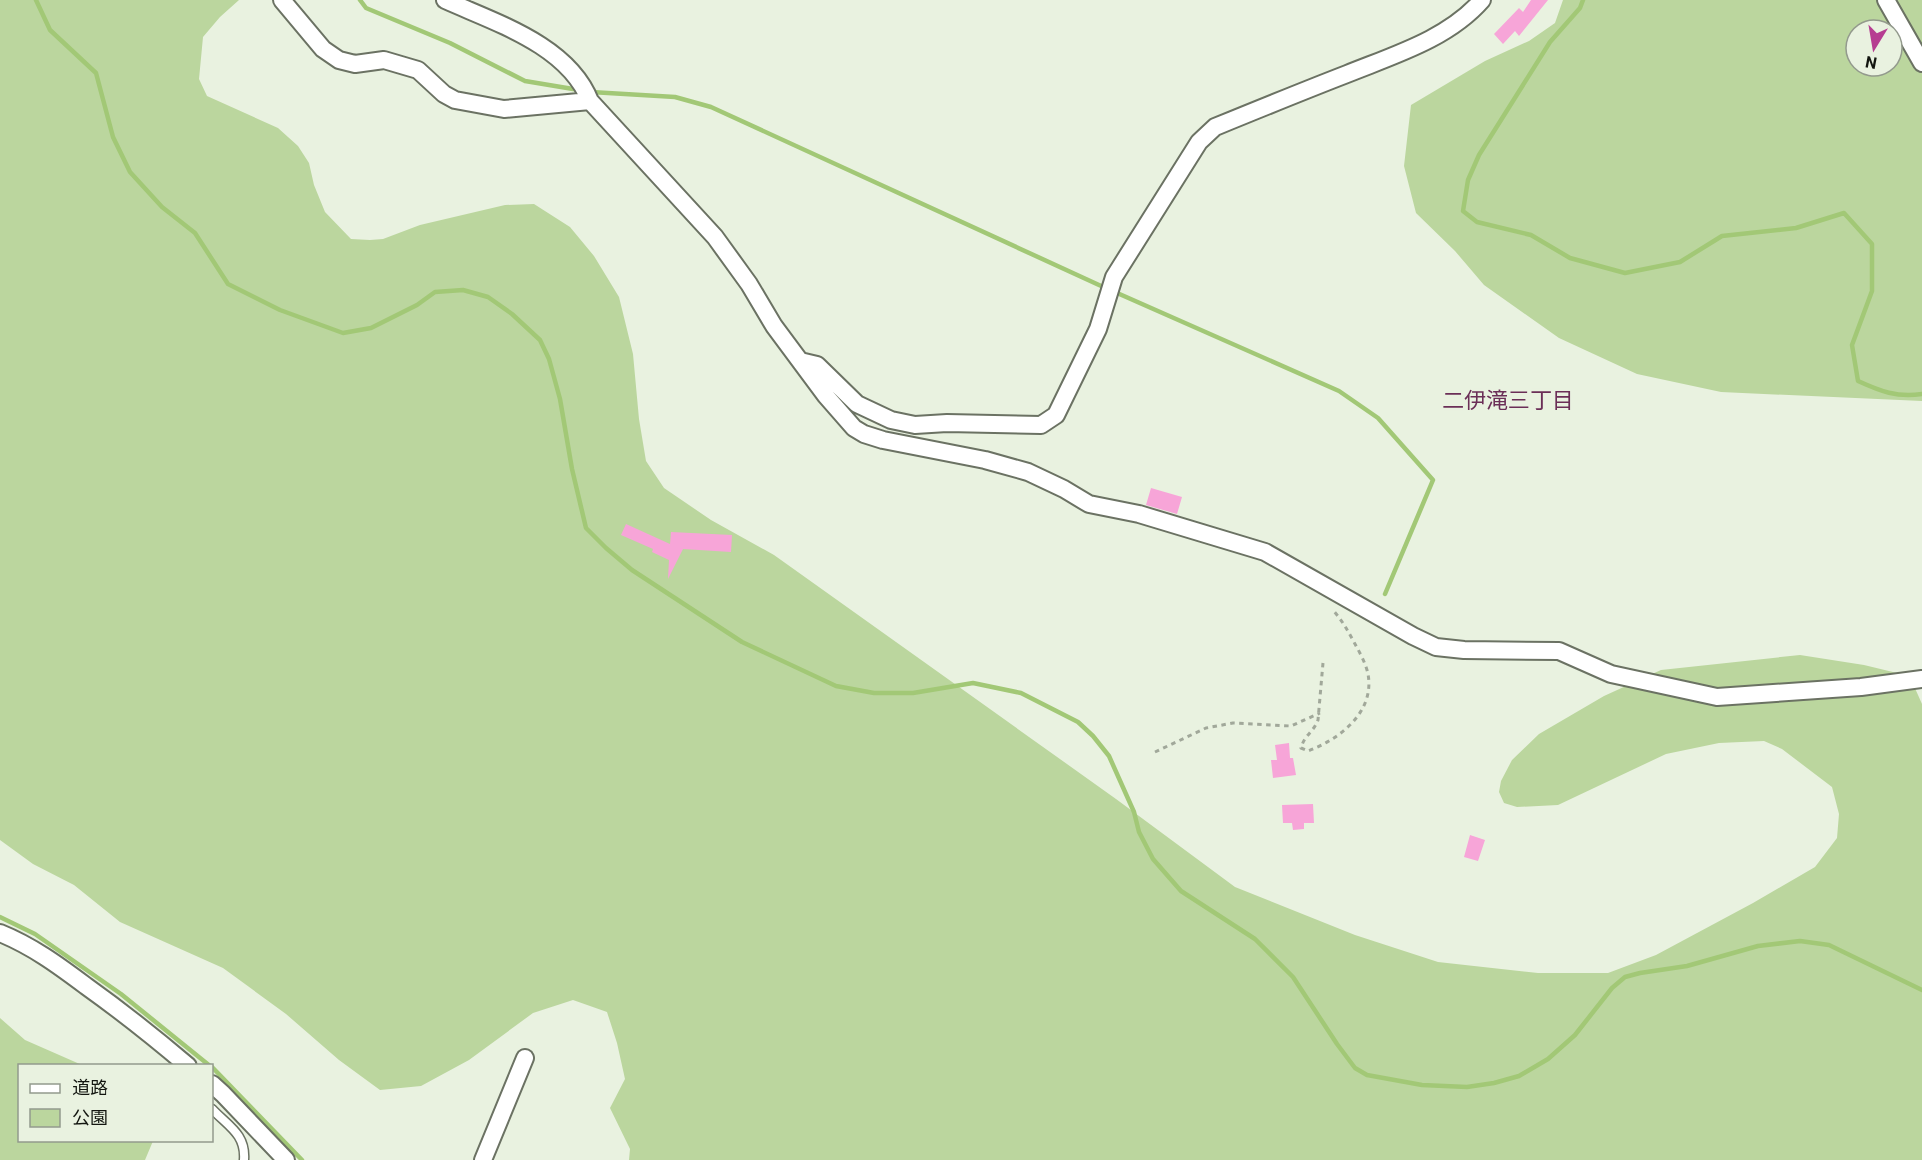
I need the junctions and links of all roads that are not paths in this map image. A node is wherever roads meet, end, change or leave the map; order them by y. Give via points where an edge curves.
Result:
1 (282, 0) edge
2 (446, 0) edge
3 (1482, 0) edge
4 (1886, 0) edge
5 (1922, 63) edge
6 (589, 98) junction
7 (800, 361) junction
8 (1922, 679) edge
9 (0, 933) edge
10 (525, 1058) dead end
11 (187, 1064) edge
12 (213, 1085) edge
13 (213, 1110) edge
14 (244, 1160) edge
15 (286, 1160) edge
16 (483, 1160) edge

1 - 6 street via 323,49 339,60 355,64 384,60 418,70 455,100 504,109
2 - 6 street via 549,51 580,80
3 - 7 street via 1449,28 1412,48 1215,126 1199,142 1114,277 1098,328 1056,415 1041,425 915,425 891,420 857,404 817,365
4 - 5 street
6 - 7 street via 715,237
7 - 8 street via 854,429 864,434 1028,472 1089,504 1139,514 1265,552 1436,647 1559,651 1611,674 1717,697
9 - 11 street via 42,954
10 - 16 street
12 - 15 street
13 - 14 lane via 237,1132 245,1149

